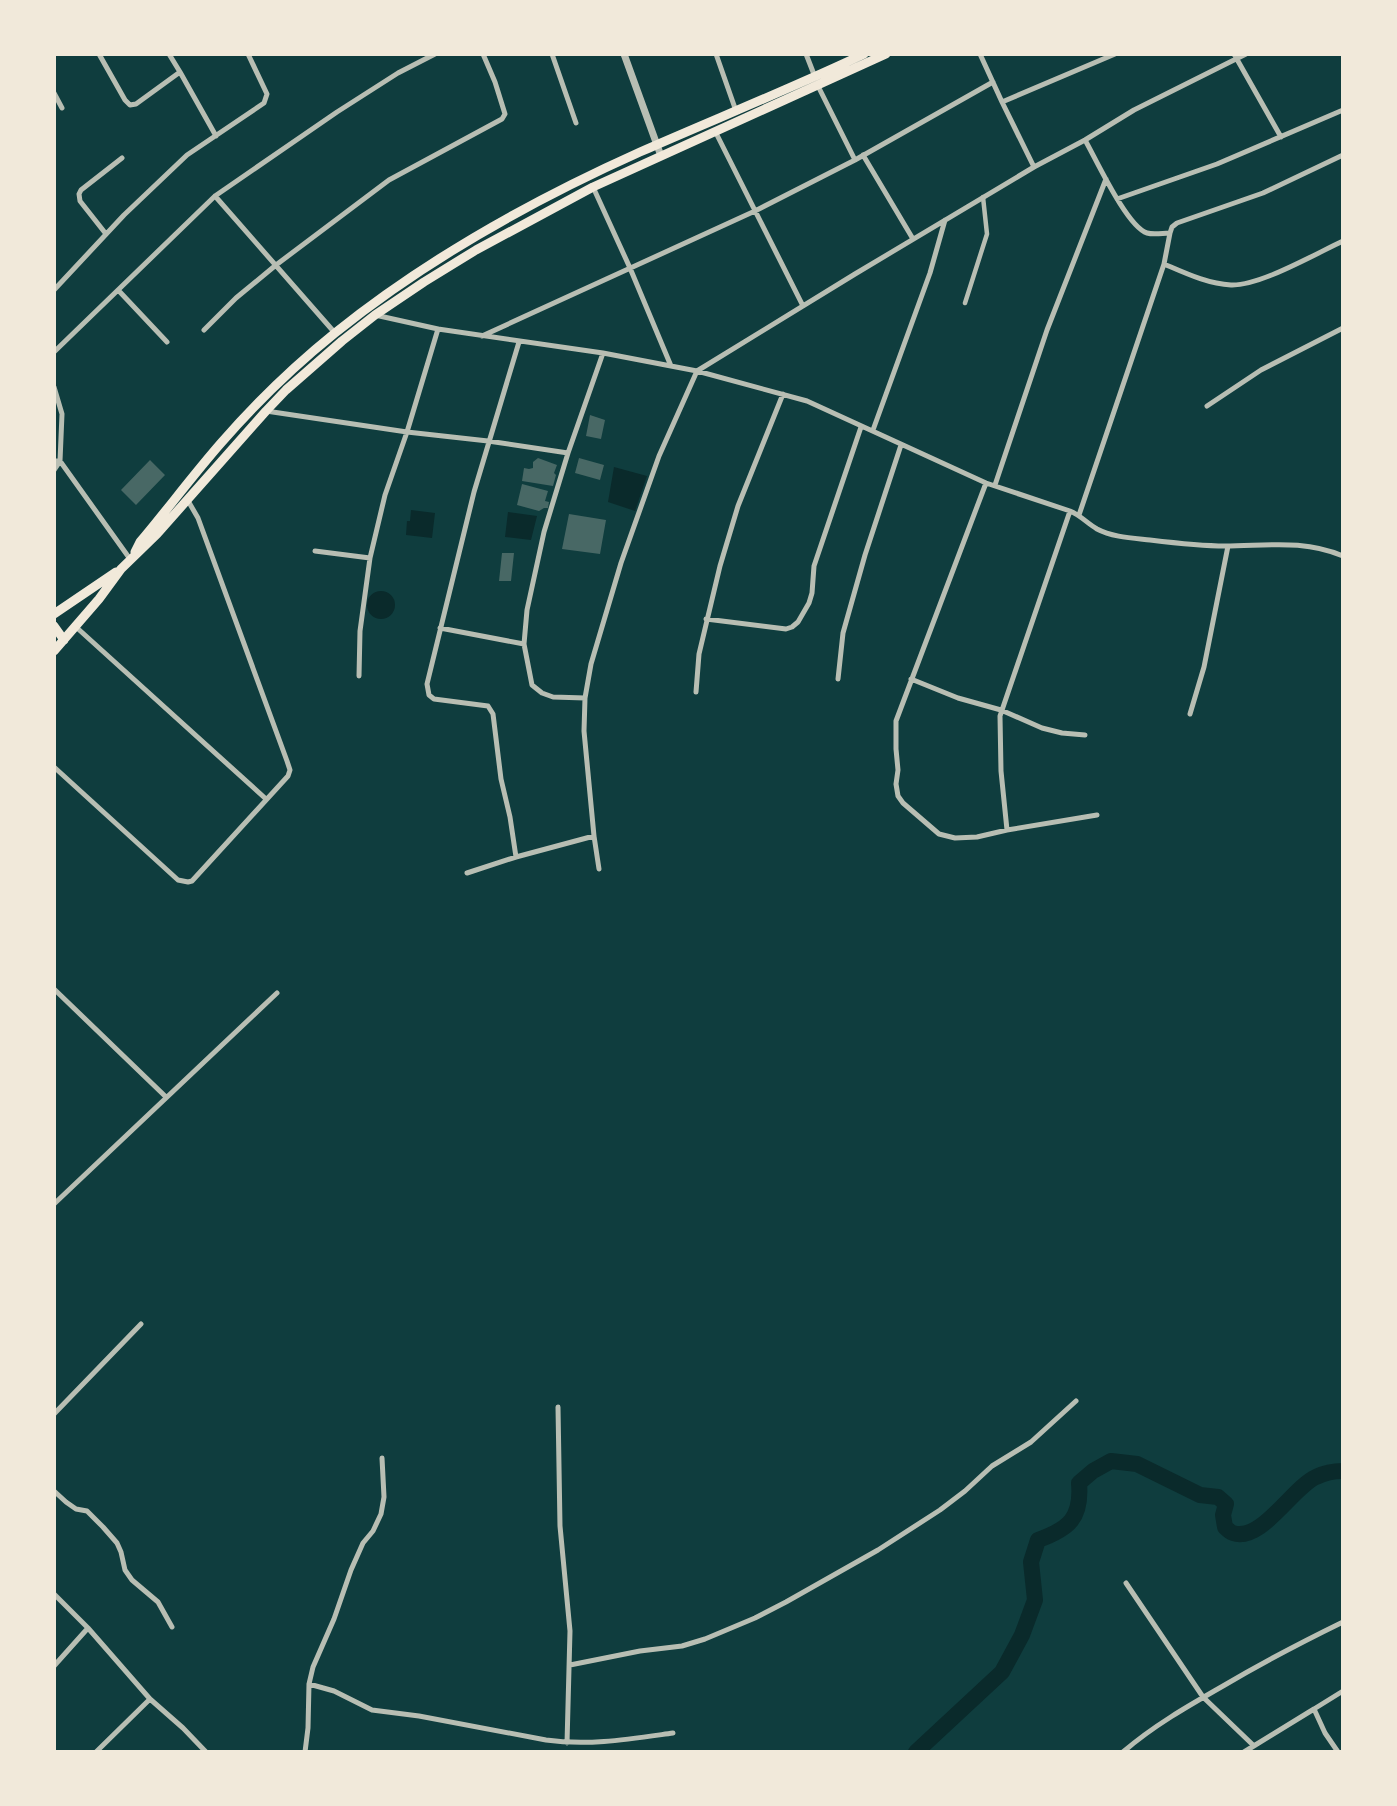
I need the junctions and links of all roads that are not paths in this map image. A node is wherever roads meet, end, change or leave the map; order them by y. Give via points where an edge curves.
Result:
1 (99, 54) edge
2 (169, 54) edge
3 (248, 54) edge
4 (435, 54) edge
5 (483, 54) edge
6 (552, 54) edge
7 (624, 54) edge
8 (716, 54) edge
9 (806, 54) edge
10 (864, 54) edge
11 (886, 54) edge
12 (981, 54) edge
13 (1115, 54) edge
14 (1247, 54) edge
15 (875, 57) edge
16 (1235, 57) edge
17 (180, 72) junction
18 (816, 82) junction
19 (993, 82) junction
20 (54, 93) edge
21 (1002, 102) junction
22 (62, 108) dead end
23 (1343, 110) edge
24 (736, 111) junction
25 (576, 123) dead end
26 (715, 131) junction
27 (216, 136) junction
28 (1281, 137) junction
29 (1085, 140) junction
30 (657, 145) junction
31 (863, 155) junction
32 (1343, 155) edge
33 (662, 156) junction
34 (122, 158) dead end
35 (855, 160) junction
36 (1034, 167) junction
37 (1106, 178) junction
38 (593, 187) junction
39 (215, 196) junction
40 (983, 197) junction
41 (1117, 199) junction
42 (755, 211) junction
43 (945, 220) junction
44 (492, 228) junction
45 (1170, 233) junction
46 (106, 234) junction
47 (498, 238) junction
48 (913, 239) junction
49 (1343, 241) edge
50 (1164, 264) junction
51 (276, 265) junction
52 (630, 268) junction
53 (54, 290) edge
54 (119, 291) junction
55 (965, 303) dead end
56 (803, 306) junction
57 (371, 312) junction
58 (1343, 328) edge
59 (204, 330) dead end
60 (438, 330) junction
61 (335, 332) junction
62 (482, 336) junction
63 (167, 342) dead end
64 (519, 342) junction
65 (54, 352) edge
66 (603, 354) junction
67 (671, 366) junction
68 (697, 371) junction
69 (54, 387) edge
70 (783, 394) junction
71 (1207, 406) dead end
72 (266, 411) junction
73 (243, 420) junction
74 (251, 427) junction
75 (862, 427) junction
76 (873, 430) junction
77 (407, 432) junction
78 (488, 441) junction
79 (901, 445) junction
80 (568, 453) junction
81 (57, 461) edge
82 (54, 470) edge
83 (986, 483) junction
84 (995, 485) junction
85 (187, 499) junction
86 (1070, 510) junction
87 (1079, 515) junction
88 (1228, 546) junction
89 (315, 551) dead end
90 (132, 556) junction
91 (1343, 556) edge
92 (370, 558) junction
93 (121, 569) junction
94 (54, 614) edge
95 (706, 619) junction
96 (54, 626) edge
97 (76, 627) junction
98 (440, 628) junction
99 (64, 640) junction
100 (524, 644) junction
101 (54, 651) edge
102 (359, 676) dead end
103 (838, 679) dead end
104 (911, 679) junction
105 (696, 692) dead end
106 (585, 698) junction
107 (1001, 710) junction
108 (1190, 715) dead end
109 (1085, 735) dead end
110 (54, 767) edge
111 (266, 799) junction
112 (1097, 815) dead end
113 (1007, 830) junction
114 (594, 836) junction
115 (516, 857) junction
116 (599, 869) dead end
117 (467, 873) dead end
118 (54, 989) edge
119 (277, 993) dead end
120 (166, 1097) junction
121 (54, 1204) edge
122 (141, 1324) dead end
123 (1076, 1401) dead end
124 (558, 1407) dead end
125 (54, 1414) edge
126 (382, 1458) dead end
127 (54, 1491) edge
128 (1126, 1583) dead end
129 (54, 1594) edge
130 (1343, 1622) edge
131 (88, 1628) junction
132 (172, 1628) dead end
133 (570, 1665) junction
134 (54, 1666) edge
135 (309, 1685) junction
136 (1343, 1691) edge
137 (1203, 1697) junction
138 (150, 1699) junction
139 (1314, 1709) junction
140 (673, 1732) dead end
141 (607, 1742) junction
142 (567, 1743) junction
143 (1253, 1745) junction
144 (96, 1752) edge
145 (206, 1752) edge
146 (305, 1752) edge
147 (608, 1752) edge
148 (1123, 1752) edge
149 (1244, 1752) edge
150 (1338, 1752) edge

1 - 17 street via 130,105
2 - 17 street
3 - 27 street via 266,99
4 - 39 street via 337,112
5 - 51 street via 505,114 502,119 389,180
6 - 25 street
7 - 30 street
8 - 24 street
9 - 18 street
10 - 18 main road
11 - 15 main road
12 - 19 street
13 - 21 street
14 - 16 street
15 - 18 main road
16 - 28 street
16 - 29 street
17 - 27 street
18 - 24 main road
18 - 26 main road
18 - 35 street
19 - 21 street
19 - 31 street
20 - 22 street
21 - 36 street
23 - 28 street
24 - 30 main road
26 - 33 main road
26 - 42 street
27 - 46 street via 187,155
28 - 41 street
29 - 36 street
29 - 37 street
30 - 33 street
30 - 44 main road
31 - 35 street
31 - 48 street
32 - 45 street via 1263,193 1177,223
33 - 38 main road
34 - 46 street via 79,194
35 - 42 street
36 - 40 street
37 - 41 street
37 - 84 street via 1047,330
38 - 47 main road
38 - 52 street
39 - 51 street
39 - 54 street
40 - 43 street
40 - 55 street via 987,234
41 - 45 street via 1139,229
42 - 52 street
42 - 56 street
43 - 48 street
43 - 76 street
44 - 47 main road
44 - 57 main road via 419,271
45 - 50 street
46 - 53 street
47 - 57 main road
48 - 56 street
49 - 50 street via 1247,284 1230,285 1187,275
50 - 87 street
51 - 59 street
51 - 61 street
52 - 62 street
52 - 67 street
54 - 63 street
54 - 65 street
56 - 68 street
57 - 60 street
57 - 61 main road
57 - 72 main road
58 - 71 street via 1261,370
60 - 62 street
60 - 77 street
61 - 73 main road
62 - 64 street
64 - 66 street
64 - 78 street
66 - 67 street
66 - 80 street
67 - 68 street
68 - 70 street
68 - 106 street via 659,456 621,563
69 - 81 street via 62,414
70 - 75 street
70 - 95 street via 738,506
72 - 74 main road
72 - 77 street
73 - 74 main road
73 - 90 main road
74 - 85 main road
75 - 76 street
75 - 95 street via 814,566 809,603 798,622 786,629
76 - 79 street
77 - 78 street
77 - 92 street
78 - 80 street
78 - 98 street
79 - 83 street
79 - 103 street via 843,633
80 - 100 street via 535,570
81 - 82 street
81 - 90 street
83 - 84 street
83 - 104 street
84 - 86 street
85 - 90 main road
85 - 111 street via 198,518 287,761 288,776
86 - 87 street
86 - 107 street
87 - 88 street via 1116,536
88 - 91 street via 1286,543
88 - 108 street
89 - 92 street
90 - 93 main road
92 - 102 street
93 - 94 main road
93 - 97 main road
95 - 105 street
96 - 99 main road
97 - 99 main road
97 - 111 street
98 - 100 street
98 - 115 street via 427,690 434,699 488,706 493,714
99 - 101 main road
100 - 106 street via 532,685 553,697
104 - 107 street
104 - 113 street via 896,721 898,796 939,834 977,837
106 - 114 street
107 - 109 street via 1042,728
107 - 113 street
110 - 111 street via 182,882 192,881
112 - 113 street
114 - 115 street
114 - 116 street
115 - 117 street
118 - 120 street
119 - 120 street
120 - 121 street
122 - 125 street
123 - 133 street via 1031,1442 992,1466 940,1510 786,1602 682,1646
124 - 133 street
126 - 135 street via 381,1514 351,1570
127 - 132 street via 103,1527 117,1544 125,1570 158,1602
128 - 137 street
129 - 131 street
130 - 137 street
131 - 134 street
131 - 138 street
133 - 142 street
135 - 142 street via 334,1691 372,1710
135 - 146 street
136 - 139 street
137 - 143 street
137 - 148 street
138 - 144 street
138 - 145 street
139 - 143 street
139 - 150 street
140 - 141 street
141 - 142 street
141 - 147 street
143 - 149 street

